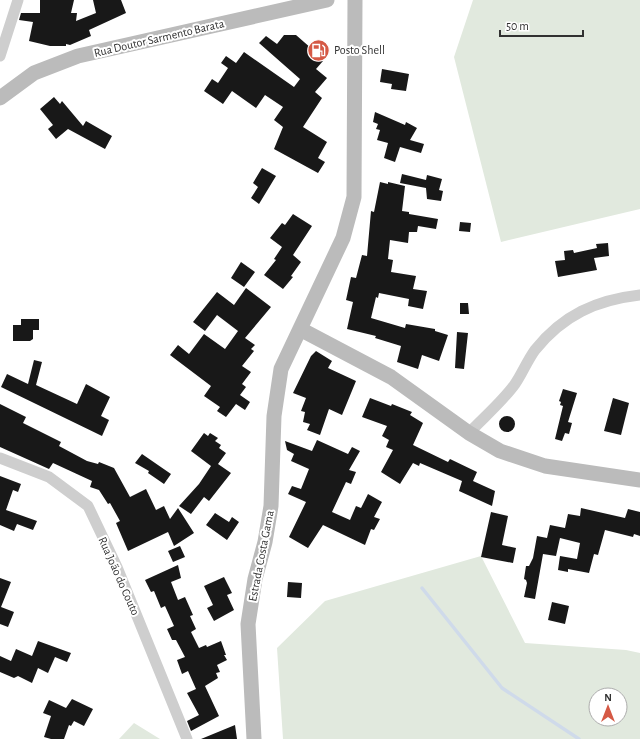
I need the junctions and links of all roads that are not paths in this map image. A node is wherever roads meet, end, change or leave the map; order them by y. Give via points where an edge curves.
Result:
1 (18, 0) edge
2 (327, 0) edge
3 (355, 0) edge
4 (0, 56) edge
5 (0, 98) edge
6 (640, 295) edge
7 (300, 329) junction
8 (469, 433) junction
9 (0, 458) edge
10 (640, 480) edge
11 (188, 739) edge
12 (254, 739) edge

1 - 4 street
2 - 5 main road, Rua Doutor Sarmento Barata via 78,56 34,73
3 - 7 main road, Estrada Costa Gama via 354,197 344,238
6 - 8 street via 605,301 583,309 566,320 535,350 514,385
7 - 8 main road via 391,377
7 - 12 main road, Estrada Costa Gama via 281,369 274,416 271,506 265,542 254,579 248,624
8 - 10 main road via 500,451 546,466
9 - 11 street, Rua João do Couto via 49,477 88,506 117,567

